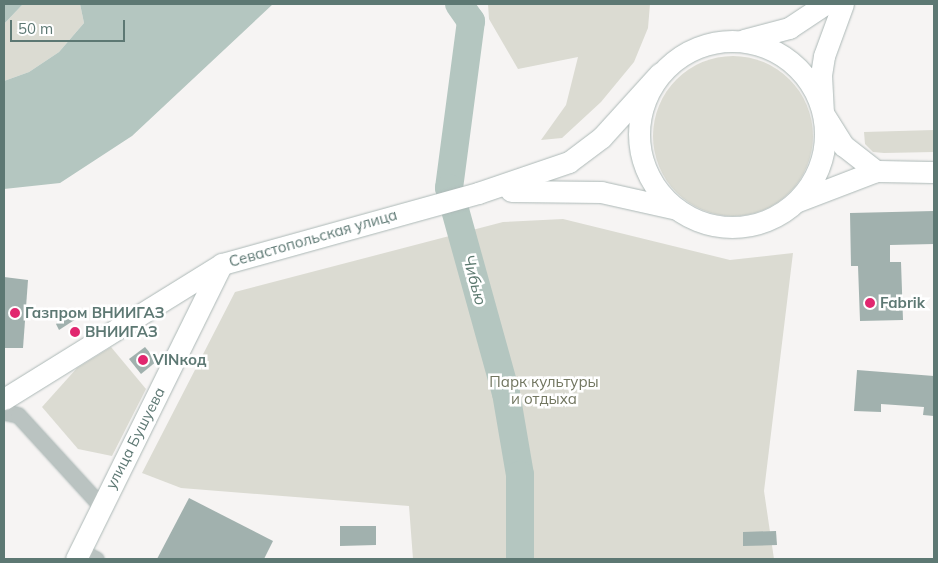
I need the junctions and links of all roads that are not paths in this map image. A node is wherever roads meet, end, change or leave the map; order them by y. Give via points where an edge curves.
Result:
1 (825, 4) edge
2 (843, 4) edge
3 (740, 40) junction
4 (660, 73) junction
5 (823, 113) junction
6 (876, 171) junction
7 (934, 172) edge
8 (478, 193) junction
9 (796, 202) junction
10 (677, 209) junction
11 (222, 264) junction
12 (4, 399) edge
13 (4, 412) edge
14 (101, 506) junction
15 (84, 556) edge

1 - 3 main road via 789,28
2 - 5 main road via 824,56 821,74
3 - 4 main road, Севастопольская улица via 710,42 692,50
3 - 5 main road via 768,47 793,63 812,86
4 - 8 main road, Севастопольская улица via 609,130 581,155 557,168
4 - 10 main road via 643,108 639,127 641,156 654,186
5 - 6 main road via 844,146
5 - 9 main road via 825,145 815,176
6 - 7 main road
6 - 9 main road
8 - 10 main road, Севастопольская улица via 577,190
8 - 11 main road, Севастопольская улица
9 - 10 main road via 769,220 738,227 706,224
11 - 12 main road, Севастопольская улица
11 - 14 main road, улица Бушуева
13 - 14 street via 18,415
14 - 15 main road, улица Бушуева

